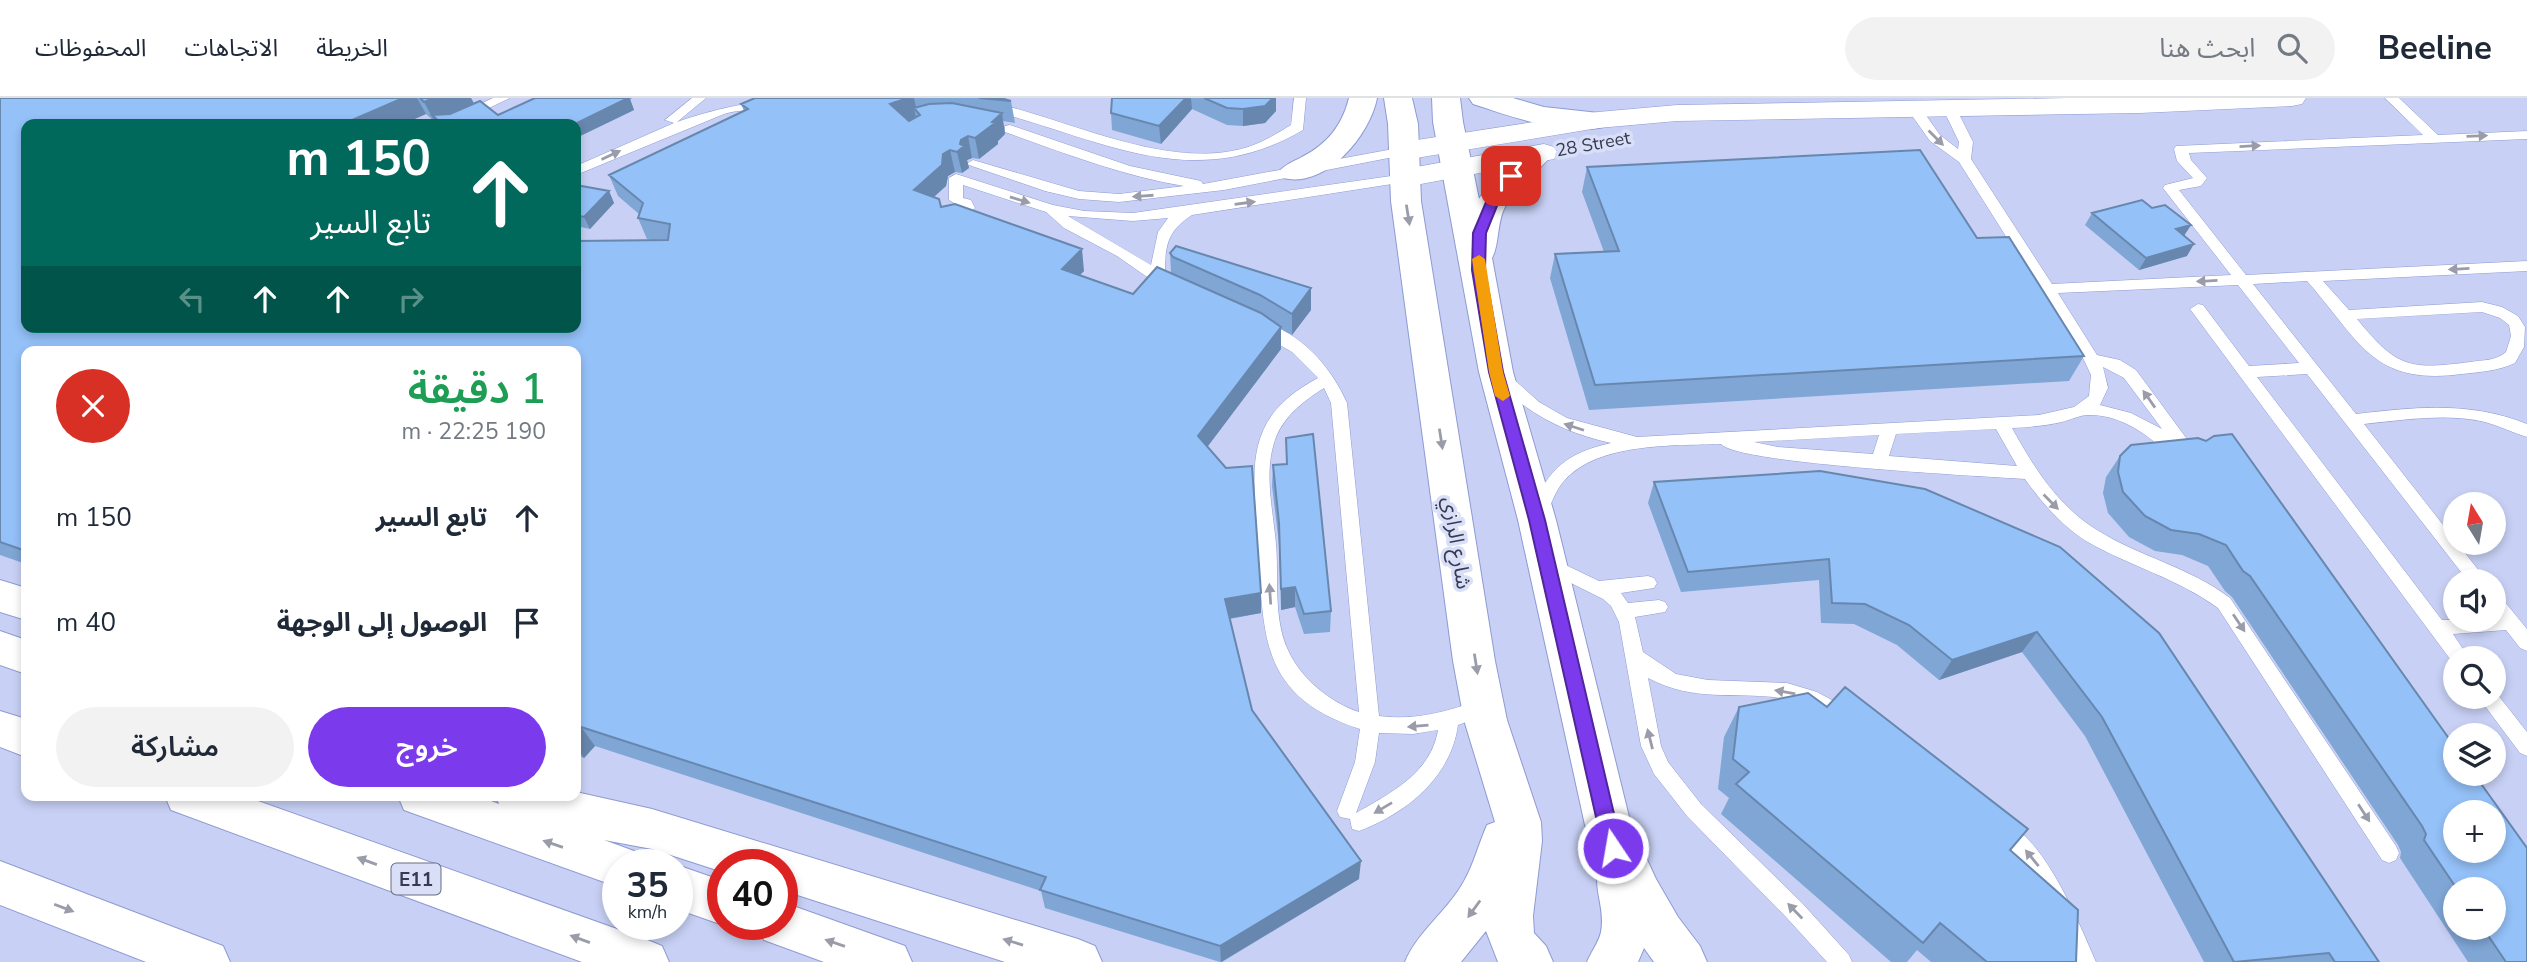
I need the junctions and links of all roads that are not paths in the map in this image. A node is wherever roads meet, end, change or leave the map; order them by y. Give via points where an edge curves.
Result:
1 (504, 98) edge
2 (700, 98) edge
3 (1300, 98) edge
4 (1363, 98) edge
5 (1398, 98) edge
6 (1446, 98) edge
7 (1483, 98) edge
8 (2292, 98) edge
9 (2391, 98) edge
10 (2150, 101) edge
11 (974, 104) edge
12 (783, 109) edge
13 (1950, 109) junction
14 (1915, 110) junction
15 (1780, 113) junction
16 (456, 119) edge
17 (1598, 120) junction
18 (1010, 128) edge
19 (2527, 135) edge
20 (646, 138) junction
21 (2434, 138) junction
22 (1537, 154) junction
23 (1454, 156) junction
24 (1964, 159) junction
25 (974, 164) edge
26 (1405, 165) junction
27 (581, 169) edge
28 (1294, 172) junction
29 (1224, 186) junction
30 (1051, 209) junction
31 (1189, 211) junction
32 (951, 223) edge
33 (2527, 266) edge
34 (1478, 270) junction
35 (2310, 276) junction
36 (2241, 280) junction
37 (1165, 283) junction
38 (2048, 289) junction
39 (1190, 294) edge
40 (2198, 309) dead end
41 (2345, 315) junction
42 (1250, 322) edge
43 (2092, 359) junction
44 (2310, 368) junction
45 (1496, 372) junction
46 (2245, 372) junction
47 (1328, 379) junction
48 (2088, 409) junction
49 (2351, 420) junction
50 (2001, 424) junction
51 (1889, 429) junction
52 (2527, 431) edge
53 (1714, 438) junction
54 (1641, 442) junction
55 (1878, 462) junction
56 (2028, 473) junction
57 (1537, 520) junction
58 (1546, 563) junction
59 (2469, 569) edge
60 (1648, 583) dead end
61 (1598, 588) junction
62 (0, 596) edge
63 (21, 602) edge
64 (1659, 607) dead end
65 (1625, 611) junction
66 (2506, 617) edge
67 (2510, 622) junction
68 (2437, 628) junction
69 (0, 638) edge
70 (21, 642) edge
71 (2527, 643) edge
72 (2451, 646) edge
73 (0, 648) edge
74 (21, 655) edge
75 (1637, 658) junction
76 (1483, 707) junction
77 (2499, 709) edge
78 (1449, 720) junction
79 (1370, 724) junction
80 (0, 729) edge
81 (1868, 733) edge
82 (21, 736) edge
83 (2527, 747) edge
84 (581, 794) edge
85 (1511, 800) junction
86 (201, 801) edge
87 (434, 801) edge
88 (536, 801) edge
89 (1980, 813) edge
90 (1608, 825) junction
91 (652, 829) junction
92 (717, 849) edge
93 (2389, 853) dead end
94 (602, 860) edge
95 (798, 874) edge
96 (0, 883) edge
97 (798, 930) edge
98 (206, 962) edge
99 (645, 962) edge
100 (888, 962) edge
101 (1078, 962) edge
102 (1429, 962) edge
103 (1529, 962) edge
104 (1611, 962) edge
105 (1683, 962) edge
106 (1841, 962) edge
107 (2085, 962) edge

1 - 16 lane
2 - 20 lane
3 - 11 lane via 1298,127 1269,144 1216,156 1146,151
4 - 28 main road via 1360,116 1344,138 1322,159
5 - 26 main road, شارع الرازي
6 - 23 main road
7 - 17 main road via 1541,116
8 - 10 street, 28 Street
9 - 21 lane
10 - 13 street, 28 Street
12 - 20 lane via 737,104
13 - 14 street, 28 Street
13 - 24 lane via 1966,142
14 - 15 street, 28 Street
14 -> 24 lane via 1935,138
15 - 17 street, 28 Street via 1710,111
15 - 22 street, 28 Street
17 - 23 street, 28 Street
18 - 29 lane via 1163,180
21 -> 19 lane
27 -> 20 lane
36 -> 21 lane via 2170,190 2200,178 2184,161 2181,149
22 - 23 street, 28 Street
22 - 34 main road via 1495,195 1479,233
23 - 26 street, 28 Street
23 - 34 main road
24 - 38 lane
29 -> 25 lane via 1119,198 1079,195
26 - 28 lane
31 -> 26 lane
26 -> 76 main road, شارع الرازي via 1405,201
28 - 29 lane
30 - 31 lane via 1133,217
32 -> 30 lane via 968,208 956,200 956,178
30 - 37 lane via 1069,225
31 - 37 lane via 1171,222 1165,232 1158,271
33 -> 35 lane
34 - 45 main road
35 - 36 lane
35 - 41 lane
36 -> 38 lane
36 - 44 lane
37 - 39 lane
38 - 43 lane
40 - 46 lane
41 - 41 lane via 2384,358 2409,370 2502,363 2513,355 2519,331 2508,316 2482,307
42 - 47 lane via 1301,347
43 - 48 lane via 2101,387
48 -> 43 lane via 2137,421 2184,455 2130,374
44 - 46 lane
44 - 49 lane
54 -> 45 lane via 1568,426 1544,414
45 - 57 main road
46 - 68 lane
47 - 79 lane via 1339,403
79 -> 47 lane via 1344,717 1314,697 1291,673 1276,645 1272,615 1262,454 1286,409
48 - 50 lane
49 - 52 lane via 2467,411
49 - 59 lane
50 - 51 lane
50 - 56 lane
51 - 53 lane
51 - 55 lane
53 - 54 lane
53 - 55 lane via 1778,453
54 - 57 lane via 1600,451 1567,466 1546,491
55 - 56 lane
56 -> 93 lane via 2054,506 2093,536 2191,579 2224,603
57 - 58 main road
58 - 61 lane
58 - 90 main road
60 - 61 lane
61 - 65 lane
62 - 63 main road
64 - 65 lane
65 - 75 lane
66 - 67 lane
67 - 68 lane
67 - 71 lane
68 - 72 lane
69 - 70 main road
73 - 74 main road
81 -> 75 lane via 1809,697 1770,689 1678,685 1651,673
106 -> 75 lane via 1694,810 1661,768 1651,746
76 - 78 lane
76 - 85 main road, شارع الرازي
77 - 83 lane
78 -> 79 lane via 1402,728
78 -> 79 lane via 1448,741 1427,778 1353,817
80 - 82 main road
84 - 91 main road
85 -> 102 main road, شارع الرازي via 1499,863 1479,904
85 - 103 main road via 1521,846 1507,915 1509,935
99 -> 86 main road, E11
94 -> 87 main road
88 - 91 main road
107 -> 89 lane via 2031,856
90 - 104 main road via 1626,916 1621,949
90 - 105 main road via 1639,894
91 - 92 main road
101 -> 95 main road
96 -> 98 main road
100 -> 97 main road

